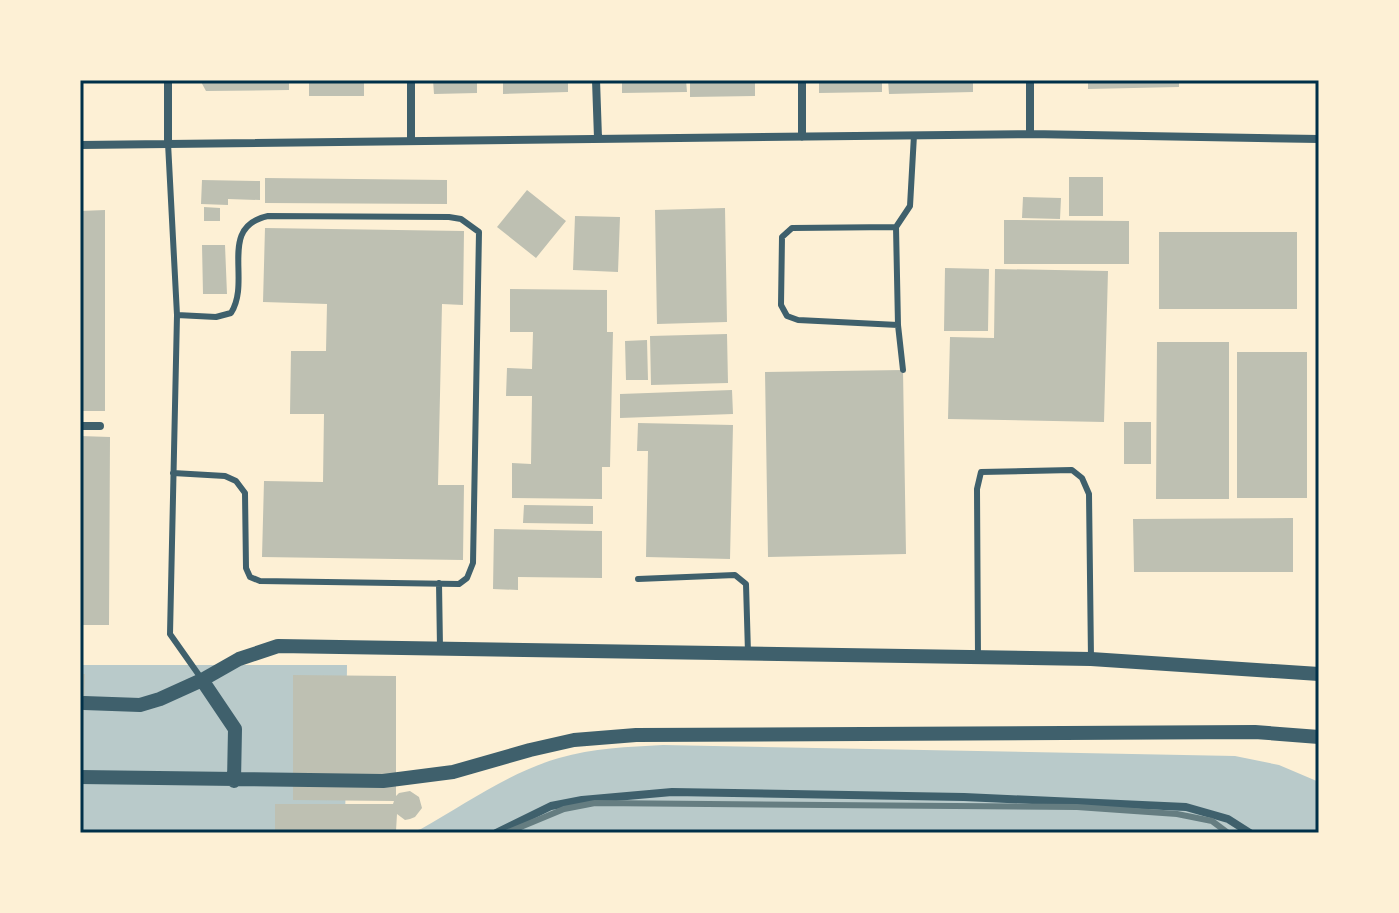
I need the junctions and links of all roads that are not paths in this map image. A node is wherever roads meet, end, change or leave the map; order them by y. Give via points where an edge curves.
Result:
1 (168, 80) edge
2 (411, 80) edge
3 (596, 80) edge
4 (802, 80) edge
5 (1030, 80) edge
6 (1030, 134) junction
7 (914, 135) junction
8 (802, 137) junction
9 (598, 138) junction
10 (1319, 139) edge
11 (411, 140) junction
12 (168, 143) junction
13 (80, 145) edge
14 (896, 227) junction
15 (177, 315) junction
16 (898, 325) junction
17 (903, 370) dead end
18 (80, 426) edge
19 (100, 426) dead end
20 (173, 473) junction
21 (638, 579) dead end
22 (439, 583) junction
23 (440, 649) junction
24 (748, 654) junction
25 (978, 657) junction
26 (1091, 659) junction
27 (1319, 674) edge
28 (202, 680) junction
29 (84, 703) dead end
30 (1319, 737) edge
31 (80, 777) edge
32 (234, 781) junction
33 (496, 833) edge
34 (1250, 833) edge

1 - 12 street
2 - 11 street
3 - 9 street
4 - 8 street
5 - 6 street
6 - 7 street
6 - 10 street
7 - 8 street
7 - 14 lane via 910,206
8 - 9 street
9 - 11 street
11 - 12 street
12 - 13 street
12 - 15 lane
14 - 16 lane
14 - 16 lane via 792,228 782,237 781,305 787,316 798,320
15 - 20 lane
15 - 22 lane via 231,313 237,304 240,238 256,219 449,217 479,232 473,563 459,584
16 - 17 lane
18 - 19 street
20 - 22 lane via 225,476 245,493 250,577
20 - 28 lane via 170,634
21 - 24 lane via 741,579 746,584
22 - 23 lane
23 - 24 street
23 - 28 street via 278,646 239,659
24 - 25 street
25 - 26 street
25 - 26 lane via 981,472 1072,470 1089,494
26 - 27 street
28 - 29 street via 140,705
28 - 32 street via 235,729
30 - 32 street via 1255,732 636,735 574,740 419,778
31 - 32 street
33 - 34 street via 551,806 672,792 1186,807 1228,819

